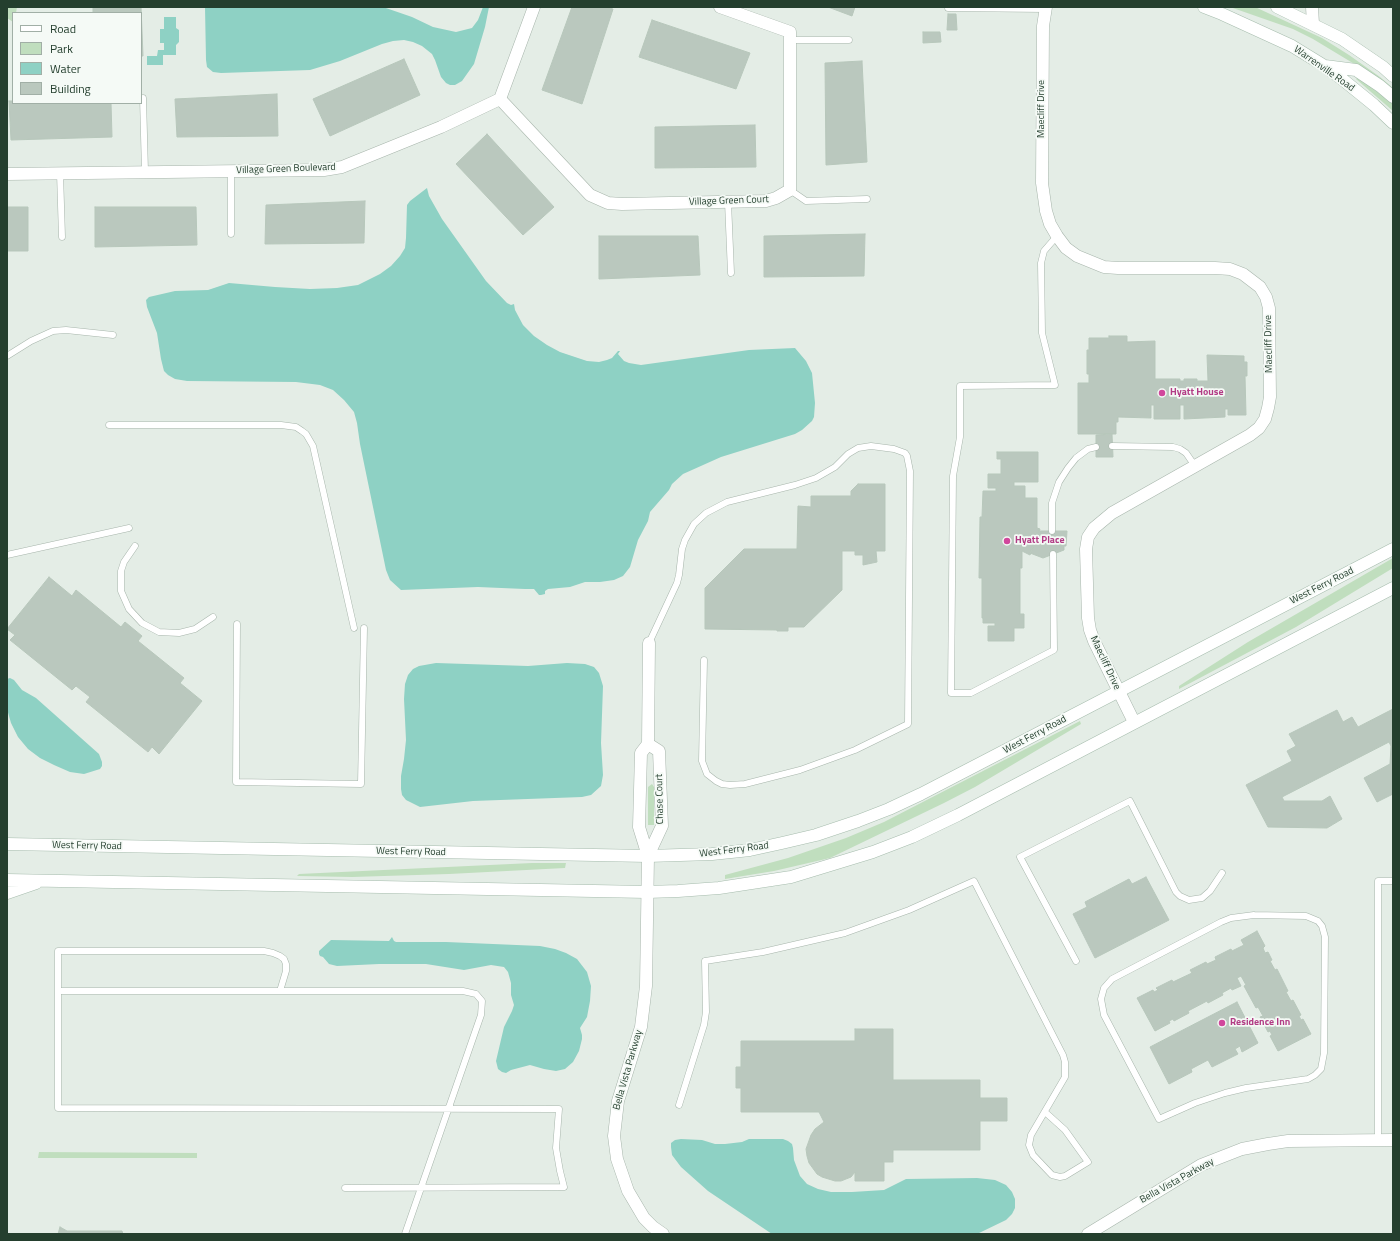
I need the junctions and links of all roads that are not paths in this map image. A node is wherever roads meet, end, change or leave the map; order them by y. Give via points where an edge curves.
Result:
1 (534, 7) edge
2 (720, 7) edge
3 (1204, 7) edge
4 (1278, 7) edge
5 (1312, 7) edge
6 (948, 8) edge
7 (1046, 8) edge
8 (1313, 24) junction
9 (790, 40) junction
10 (849, 40) dead end
11 (1323, 66) junction
12 (1393, 76) edge
13 (1393, 97) edge
14 (143, 98) dead end
15 (500, 99) junction
16 (1393, 123) edge
17 (231, 171) junction
18 (144, 172) junction
19 (7, 174) edge
20 (60, 174) junction
21 (790, 190) junction
22 (867, 199) dead end
23 (728, 202) junction
24 (231, 234) dead end
25 (1057, 236) junction
26 (62, 237) dead end
27 (731, 273) dead end
28 (113, 335) dead end
29 (7, 356) edge
30 (109, 425) dead end
31 (1112, 446) dead end
32 (1096, 447) dead end
33 (1195, 466) junction
34 (128, 528) dead end
35 (1052, 531) dead end
36 (135, 546) dead end
37 (1393, 549) edge
38 (1053, 554) dead end
39 (7, 555) edge
40 (1393, 588) edge
41 (213, 617) dead end
42 (237, 624) dead end
43 (354, 628) dead end
44 (364, 628) dead end
45 (649, 643) joint
46 (704, 660) dead end
47 (1118, 692) junction
48 (1134, 722) junction
49 (648, 744) junction
50 (7, 835) edge
51 (7, 844) edge
52 (23, 844) junction
53 (648, 856) junction
54 (1222, 873) dead end
55 (7, 880) edge
56 (45, 881) junction
57 (1393, 881) edge
58 (646, 892) junction
59 (7, 893) edge
60 (1076, 961) dead end
61 (58, 991) junction
62 (280, 991) junction
63 (679, 1106) dead end
64 (448, 1108) junction
65 (1045, 1112) junction
66 (1159, 1119) joint
67 (1378, 1140) junction
68 (1393, 1140) edge
69 (422, 1187) junction
70 (345, 1188) dead end
71 (405, 1234) edge
72 (663, 1234) edge
73 (1088, 1234) edge

1 - 15 main road
2 - 9 main road via 790,32
3 - 11 main road, Warrenville Road via 1292,46
4 - 8 main road
5 - 8 main road
6 - 7 lane
7 - 25 main road, Maecliff Drive via 1042,26 1042,182 1046,211
8 - 12 main road via 1342,39
9 - 10 lane
9 - 21 main road
11 - 13 main road via 1356,70
11 - 16 main road, Warrenville Road
14 - 18 lane
15 - 17 main road, Village Green Boulevard via 441,127 342,167 324,170
15 - 23 main road, Village Green Court via 590,195 598,199 622,204
17 - 18 main road, Village Green Boulevard
17 - 24 lane
18 - 20 main road, Village Green Boulevard
19 - 20 main road, Village Green Boulevard
20 - 26 lane
21 - 22 lane via 806,201
21 - 23 main road, Village Green Court via 766,201
23 - 27 lane
25 - 33 main road, Maecliff Drive via 1066,248 1077,256 1104,267 1230,269 1243,274 1260,287 1267,302 1270,320 1270,397 1265,418 1259,428 1250,435
25 - 38 lane via 1044,251 1041,262 1042,333 1055,385 960,386 960,437 953,476 951,693 971,693 1054,650
28 - 29 lane via 53,331
30 - 43 lane via 281,425 296,427 302,431 310,439 314,451
31 - 33 lane via 1173,447 1186,454
32 - 35 lane via 1088,449 1076,458 1059,482 1052,503
33 - 47 main road, Maecliff Drive via 1112,513 1094,528 1088,537 1086,549 1090,630
34 - 39 lane
36 - 41 lane via 121,571 121,591 129,608 142,623 159,632 179,633 195,629
37 - 47 main road, West Ferry Road
40 - 48 main road
42 - 44 lane via 236,782 361,784
45 - 46 lane via 677,583 685,540 694,524 706,513 727,502 816,478 835,467 858,448 871,446 905,453 910,471 908,724 855,750 800,770 745,784 722,784 707,774 702,761
45 - 49 main road, Chase Court
47 - 48 main road, Maecliff Drive
47 - 53 main road, West Ferry Road via 927,791 858,821 816,835 750,850
48 - 58 main road via 958,815 873,852 784,878 719,888
49 - 53 main road, Chase Court via 640,753 639,827
49 - 53 main road, Chase Court via 659,752 662,826
50 - 52 main road
51 - 52 main road, West Ferry Road
52 - 53 main road, West Ferry Road
53 - 58 main road, Chase Court
54 - 60 lane via 1202,898 1189,900 1180,896 1130,801 1020,857
55 - 56 main road
56 - 58 main road
56 - 59 main road
57 - 67 lane via 1378,881
58 - 72 main road, Bella Vista Parkway via 646,986 643,1013 637,1042 618,1102 614,1136 617,1159 628,1192 644,1218
61 - 62 lane
61 - 62 lane via 58,951 264,951 280,956 286,964
61 - 64 lane via 58,1108
62 - 64 lane via 463,991 476,994 482,1002 481,1015
63 - 65 lane via 703,1030 706,1012 705,961 762,952 845,933 915,908 974,881 1063,1055 1064,1077
64 - 69 lane
64 - 69 lane via 559,1109 556,1148 564,1187
65 - 65 lane via 1029,1140 1030,1150 1052,1175 1064,1176 1088,1162 1065,1130
66 - 66 lane via 1226,1093 1308,1079 1320,1069 1324,1052 1325,937 1318,922 1306,916 1254,915 1231,918 1107,982 1101,999 1104,1015
67 - 68 main road, Bella Vista Parkway
67 - 73 main road, Bella Vista Parkway via 1288,1141 1242,1149 1201,1165
69 - 70 lane
69 - 71 lane

